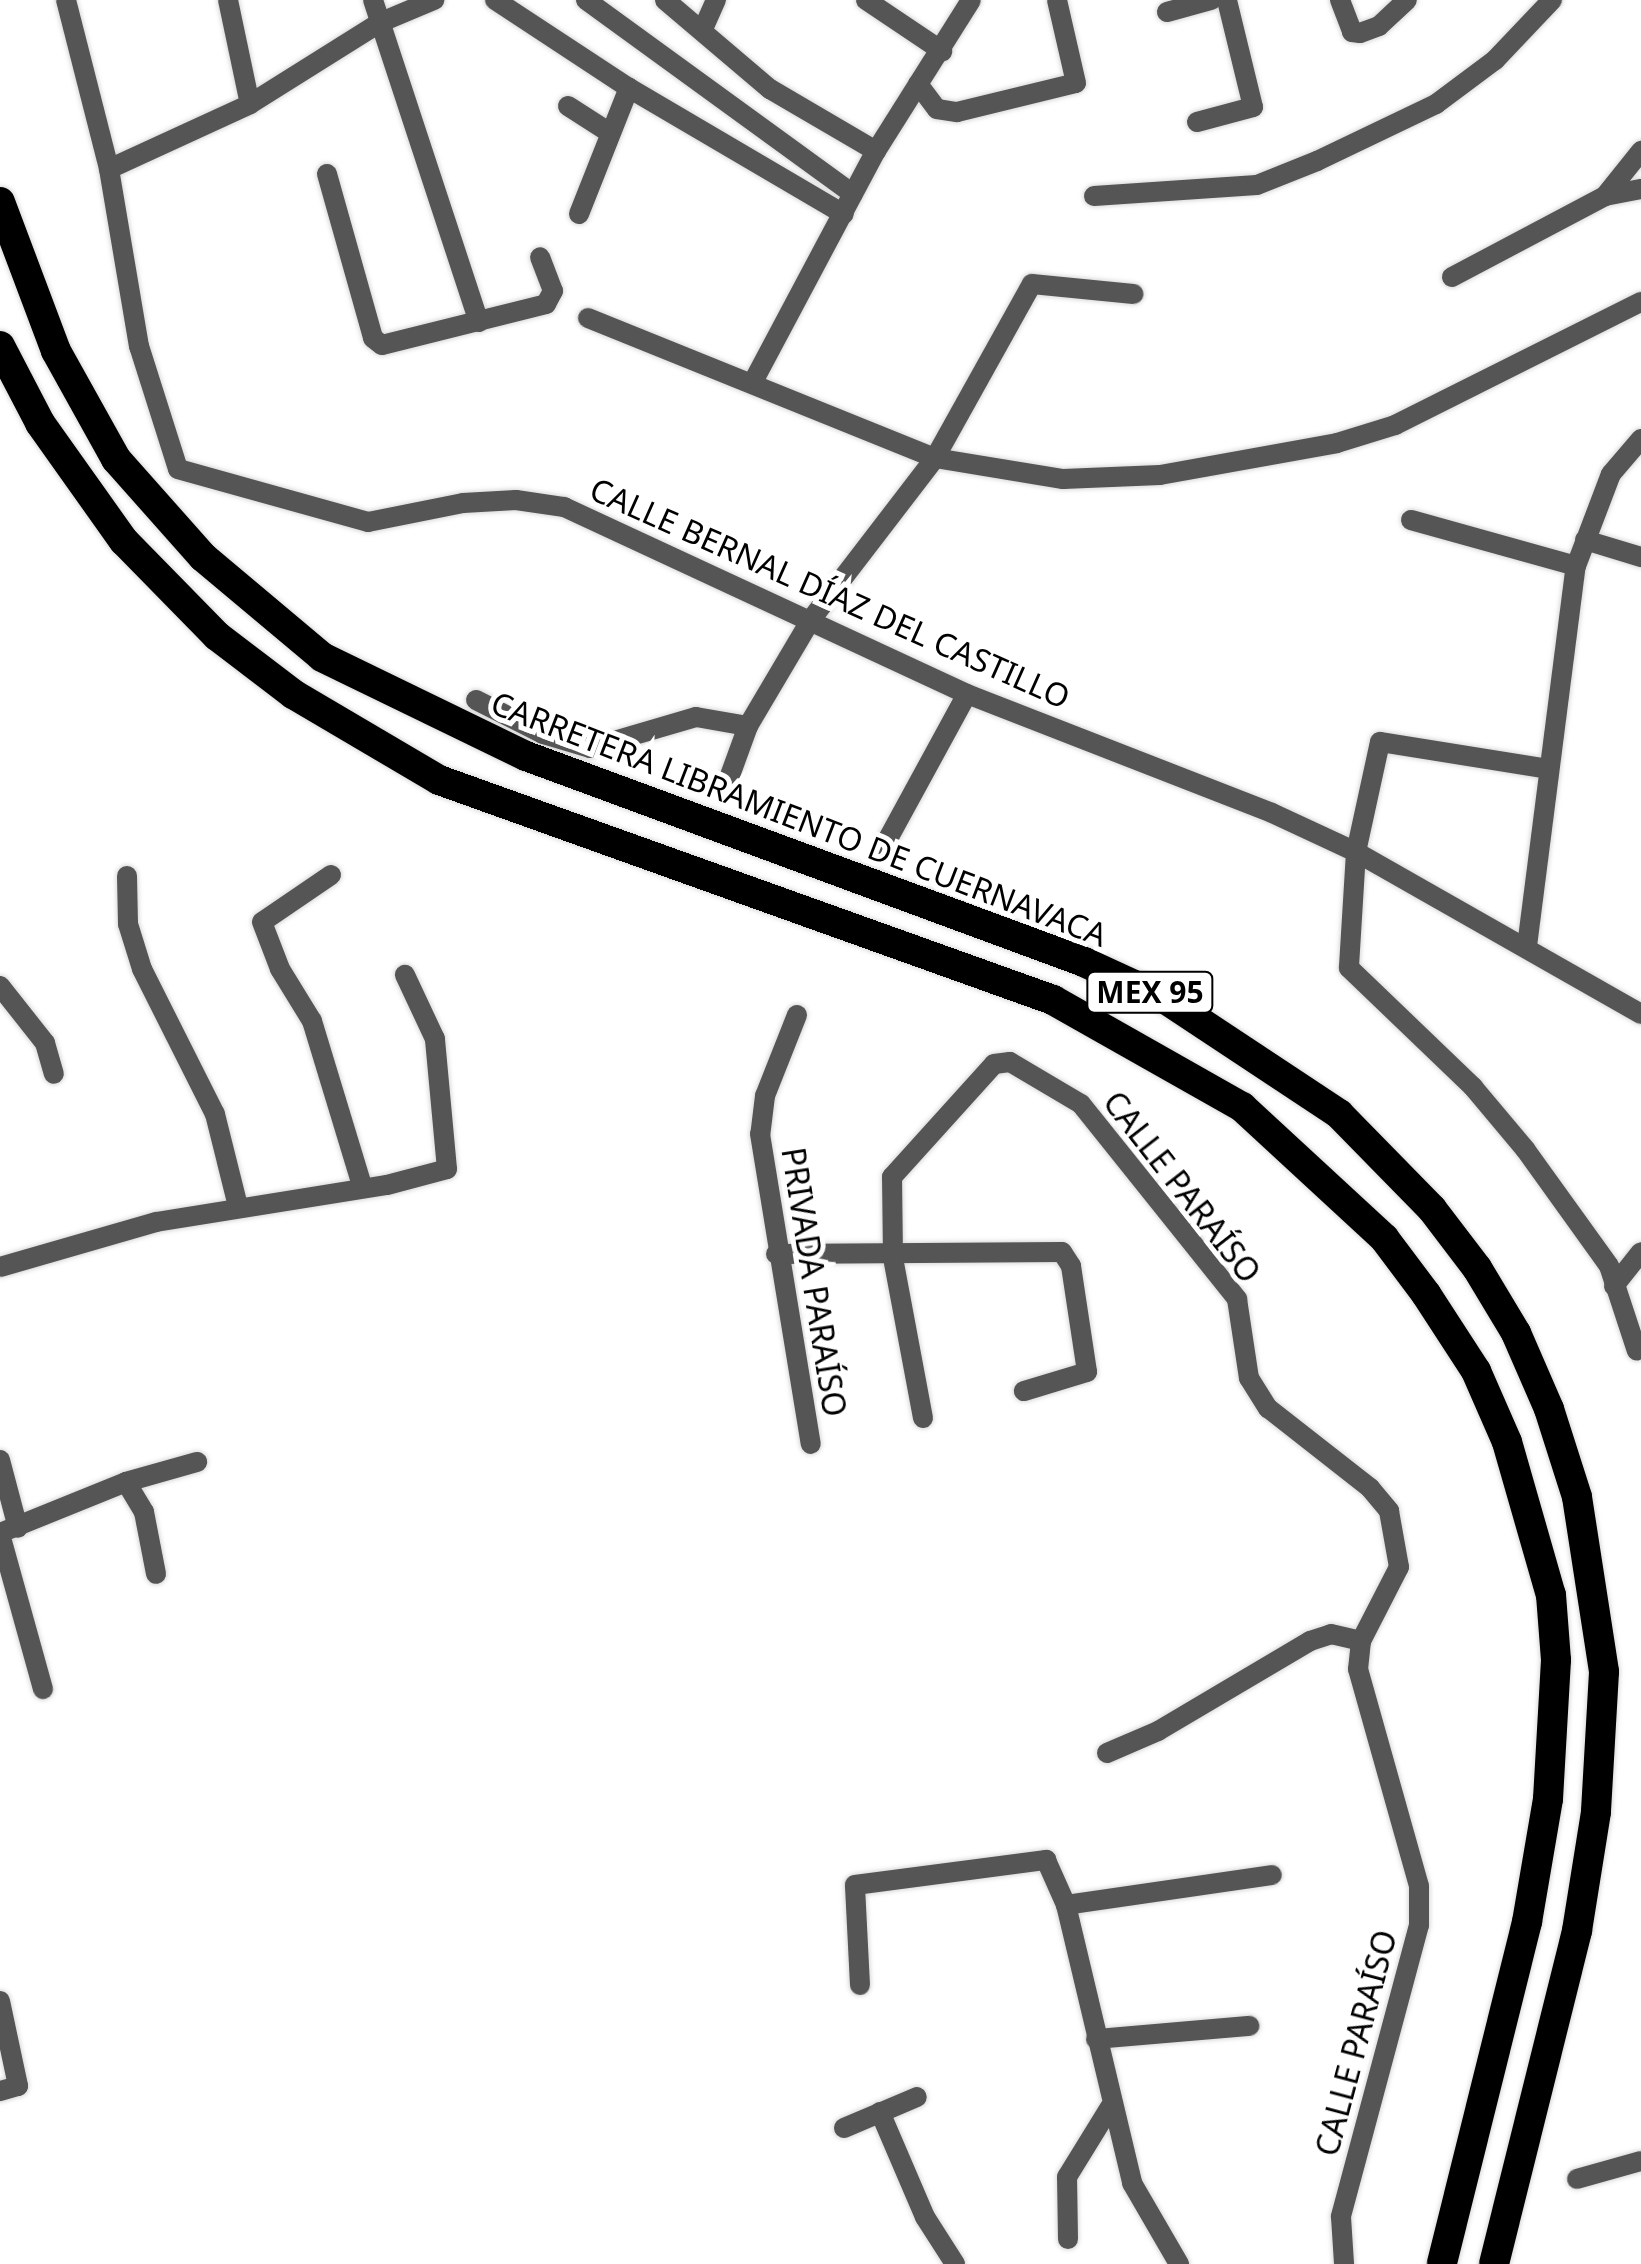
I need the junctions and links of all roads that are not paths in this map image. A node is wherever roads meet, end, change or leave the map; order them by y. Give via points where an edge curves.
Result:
1 (66, 0) edge
2 (228, 0) edge
3 (373, 0) edge
4 (434, 0) edge
5 (495, 0) edge
6 (586, 0) edge
7 (665, 0) edge
8 (716, 0) edge
9 (866, 0) edge
10 (971, 0) edge
11 (1058, 0) edge
12 (1211, 0) edge
13 (1227, 0) edge
14 (1340, 0) edge
15 (1407, 0) edge
16 (1552, 0) edge
17 (1167, 12) dead end
18 (378, 23) junction
19 (703, 29) junction
20 (942, 51) junction
21 (918, 84) junction
22 (629, 88) junction
23 (250, 104) junction
24 (568, 106) dead end
25 (1197, 122) dead end
26 (610, 133) junction
27 (876, 151) junction
28 (1641, 151) edge
29 (109, 169) junction
30 (326, 174) dead end
31 (1641, 189) edge
32 (853, 194) junction
33 (1094, 196) dead end
34 (1605, 196) junction
35 (0, 202) edge
36 (579, 214) dead end
37 (844, 214) junction
38 (540, 257) dead end
39 (1452, 277) dead end
40 (1134, 294) dead end
41 (1641, 302) edge
42 (588, 318) dead end
43 (479, 322) junction
44 (0, 346) edge
45 (754, 380) junction
46 (1641, 439) edge
47 (934, 458) junction
48 (1411, 520) dead end
49 (1586, 540) junction
50 (1641, 557) edge
51 (1576, 566) junction
52 (810, 621) junction
53 (967, 694) junction
54 (476, 700) dead end
55 (748, 726) junction
56 (1549, 769) junction
57 (724, 792) dead end
58 (882, 848) dead end
59 (1356, 852) junction
60 (331, 875) dead end
61 (127, 876) dead end
62 (1526, 946) junction
63 (405, 976) dead end
64 (0, 986) edge
65 (1641, 1014) edge
66 (796, 1015) dead end
67 (54, 1074) dead end
68 (362, 1186) junction
69 (238, 1206) junction
70 (1641, 1252) edge
71 (776, 1254) junction
72 (893, 1257) junction
73 (0, 1267) edge
74 (1614, 1286) junction
75 (1638, 1351) dead end
76 (1024, 1391) dead end
77 (923, 1418) dead end
78 (810, 1444) dead end
79 (0, 1460) edge
80 (197, 1462) dead end
81 (126, 1482) junction
82 (6, 1532) edge
83 (156, 1574) dead end
84 (1361, 1641) junction
85 (42, 1689) dead end
86 (1107, 1753) dead end
87 (1272, 1875) dead end
88 (1066, 1905) junction
89 (860, 1985) dead end
90 (0, 2000) edge
91 (1249, 2026) dead end
92 (1096, 2039) junction
93 (9, 2088) edge
94 (918, 2096) dead end
95 (1110, 2107) junction
96 (880, 2112) junction
97 (844, 2128) dead end
98 (1641, 2161) edge
99 (1578, 2179) dead end
100 (1068, 2239) dead end
101 (956, 2264) edge
102 (1179, 2264) edge
103 (1344, 2264) edge
104 (1442, 2264) edge
105 (1494, 2264) edge

1 - 29 street
2 - 23 street
3 - 18 street
4 - 18 street
5 - 22 street
6 - 32 street
7 - 19 street
8 - 19 street
9 - 20 street
10 - 20 street
11 - 21 street via 1076,83 957,112 937,109
12 - 17 street
13 - 25 street via 1253,107
14 - 15 street via 1352,32 1379,26
16 - 33 street via 1494,60 1436,104 1317,161 1257,185
18 - 23 street
18 - 43 street
19 - 27 street via 770,88
20 - 21 street
21 - 27 street
22 - 26 street
22 - 37 street
23 - 29 street
24 - 26 street
26 - 36 street
27 - 32 street
28 - 34 street
29 - 52 street, CALLE BERNAL DÍAZ DEL CASTILLO via 140,346 178,469 368,522 463,503 516,500 564,507
30 - 43 street via 374,338 391,346
31 - 34 street
32 - 37 street
34 - 39 street
35 - 105 highway, CARRETERA LIBRAMIENTO DE CUERNAVACA / MEX 95 via 56,352 116,458 204,557 322,657 508,749 1084,962 1167,1000 1339,1114 1432,1208 1476,1268 1516,1332 1577,1497 1604,1672 1596,1812 1577,1931
37 - 45 street
38 - 43 street via 554,298
40 - 47 street via 1032,284
41 - 47 street via 1395,424 1336,443 1160,475 1063,479
42 - 45 street
44 - 104 highway, MEX 95 via 40,423 124,540 217,636 293,694 439,780 1081,1015 1185,1071 1291,1146 1384,1238 1476,1371 1507,1442 1551,1596 1556,1660 1548,1798 1527,1922
45 - 47 street
46 - 49 street via 1611,474
47 - 52 street
48 - 51 street
49 - 50 street
49 - 51 street
51 - 56 street
52 - 53 street, CALLE BERNAL DÍAZ DEL CASTILLO
52 - 55 street
53 - 58 street
53 - 59 street, CALLE BERNAL DÍAZ DEL CASTILLO
54 - 55 street via 543,734 590,748 696,717
55 - 57 street
56 - 59 street via 1380,742
56 - 62 street
59 - 62 street, CALLE BERNAL DÍAZ DEL CASTILLO
59 - 74 street via 1349,968 1472,1087 1525,1149 1608,1266
60 - 68 street via 262,922 280,969 312,1020
61 - 69 street via 128,924 142,969 215,1114
62 - 65 street, CALLE BERNAL DÍAZ DEL CASTILLO
63 - 68 street via 436,1040 447,1169
64 - 67 street via 45,1044
66 - 71 street, PRIVADA PARAÍSO via 765,1096 760,1134
68 - 69 street
69 - 73 street
70 - 74 street
71 - 72 street
71 - 78 street, PRIVADA PARAÍSO
72 - 76 street via 1062,1252 1071,1266 1087,1372
72 - 77 street, CALLE PARAÍSO
72 - 84 street, CALLE PARAÍSO via 892,1177 994,1064 1010,1062 1081,1104 1236,1299 1248,1378 1268,1408 1370,1488 1389,1512 1399,1567
74 - 75 street
79 - 82 street
80 - 81 street
81 - 82 street
81 - 83 street via 144,1512
82 - 85 street
84 - 86 street via 1330,1634 1310,1641 1158,1731
84 - 103 street, CALLE PARAÍSO via 1358,1669 1415,1868 1420,1925 1341,2217
87 - 88 street
88 - 89 street via 1046,1860 864,1879 851,1900
88 - 92 street
90 - 93 street
91 - 92 street
92 - 95 street
94 - 96 street
95 - 100 street via 1068,2177
95 - 102 street via 1132,2182
96 - 97 street
96 - 101 street via 925,2217
98 - 99 street

